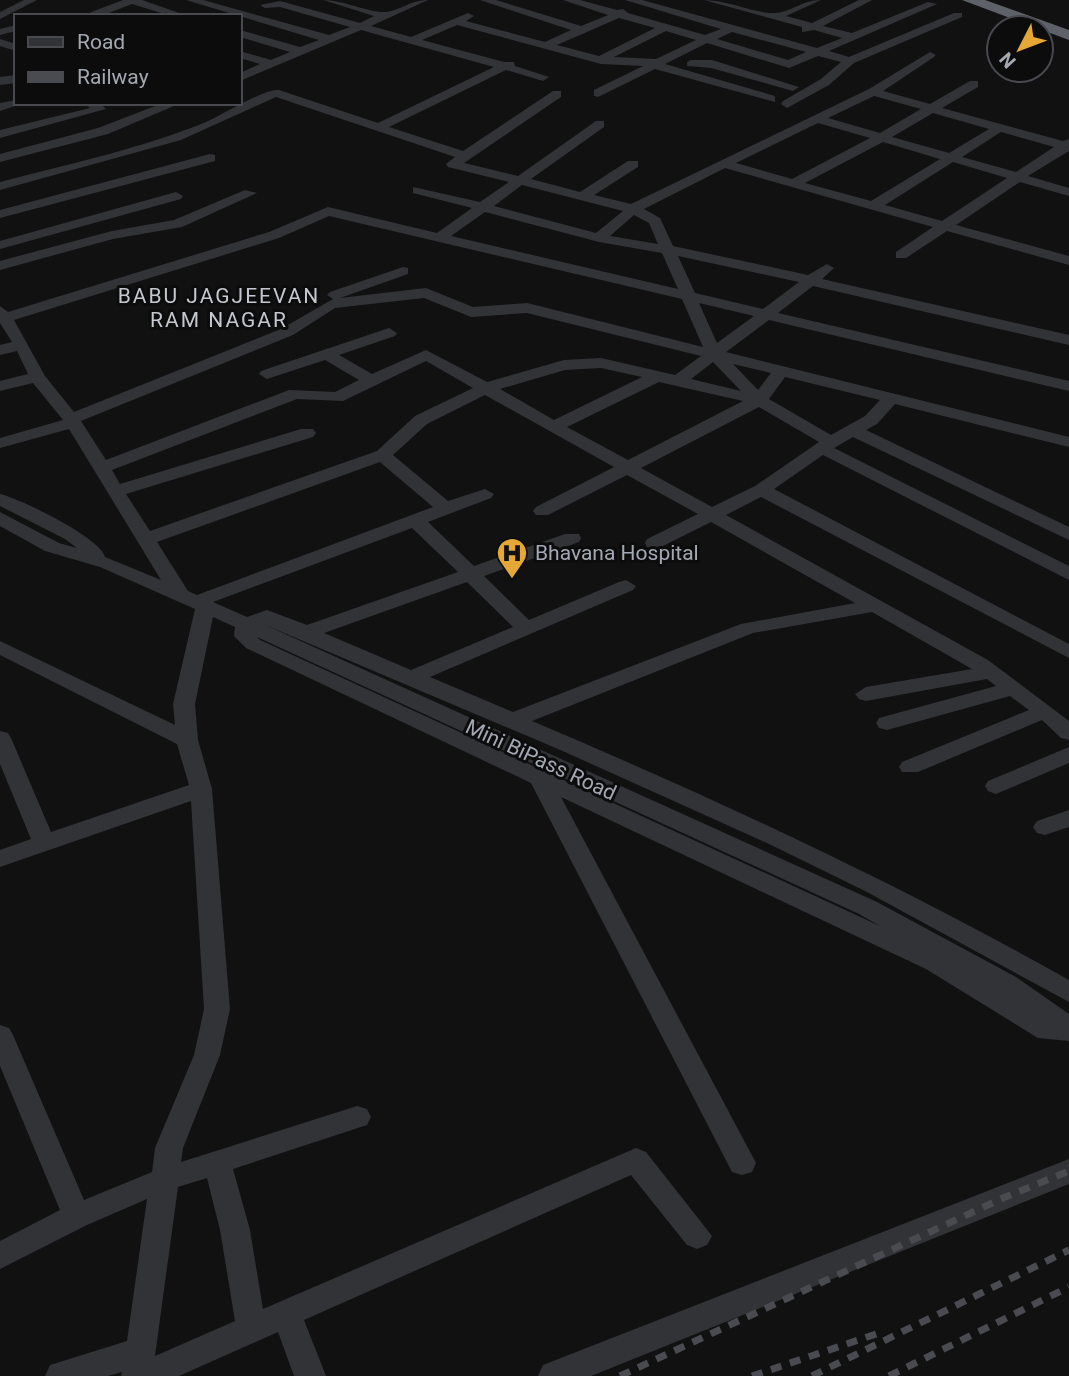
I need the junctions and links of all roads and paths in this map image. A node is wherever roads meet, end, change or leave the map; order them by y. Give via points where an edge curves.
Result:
1 (32, 0) edge
2 (132, 0) edge
3 (191, 0) edge
4 (302, 0) edge
5 (328, 0) edge
6 (388, 0) edge
7 (423, 0) edge
8 (568, 0) edge
9 (630, 0) edge
10 (707, 0) edge
11 (758, 0) edge
12 (816, 0) edge
13 (867, 0) edge
14 (970, 0) edge
15 (490, 1) edge
16 (263, 2) edge
17 (649, 2) edge
18 (932, 5) dead end
19 (285, 6) junction
20 (408, 6) junction
21 (740, 7) junction
22 (954, 7) edge
23 (675, 12) junction
24 (94, 14) edge
25 (177, 14) edge
26 (235, 14) edge
27 (240, 14) edge
28 (616, 14) junction
29 (0, 16) edge
30 (242, 16) edge
31 (386, 16) junction
32 (985, 16) edge
33 (775, 17) junction
34 (458, 22) junction
35 (708, 22) junction
36 (361, 27) junction
37 (811, 27) junction
38 (664, 28) junction
39 (732, 28) junction
40 (582, 30) junction
41 (744, 31) junction
42 (242, 34) edge
43 (1069, 35) edge
44 (851, 36) junction
45 (329, 39) junction
46 (706, 39) junction
47 (413, 40) junction
48 (781, 41) junction
49 (547, 46) junction
50 (885, 47) junction
51 (300, 51) junction
52 (817, 51) junction
53 (242, 55) edge
54 (930, 55) dead end
55 (524, 57) dead end
56 (601, 60) junction
57 (850, 61) junction
58 (272, 64) junction
59 (657, 64) junction
60 (691, 64) dead end
61 (505, 66) junction
62 (242, 76) edge
63 (543, 77) dead end
64 (974, 84) dead end
65 (873, 92) junction
66 (598, 93) dead end
67 (558, 94) dead end
68 (771, 99) junction
69 (786, 104) dead end
70 (94, 105) edge
71 (165, 105) edge
72 (756, 107) dead end
73 (933, 109) junction
74 (817, 119) junction
75 (600, 124) dead end
76 (379, 127) junction
77 (999, 128) junction
78 (0, 134) edge
79 (883, 138) junction
80 (1067, 145) edge
81 (465, 156) junction
82 (948, 156) junction
83 (0, 158) edge
84 (210, 158) dead end
85 (724, 163) junction
86 (633, 164) dead end
87 (1018, 176) junction
88 (519, 182) junction
89 (794, 183) junction
90 (0, 186) edge
91 (418, 190) dead end
92 (1069, 192) edge
93 (250, 193) dead end
94 (176, 196) dead end
95 (581, 197) junction
96 (873, 206) junction
97 (483, 207) junction
98 (633, 209) junction
99 (0, 214) edge
100 (944, 226) junction
101 (599, 237) junction
102 (439, 238) junction
103 (0, 246) edge
104 (664, 249) junction
105 (901, 255) dead end
106 (1069, 261) edge
107 (0, 266) edge
108 (827, 268) dead end
109 (403, 271) dead end
110 (810, 280) junction
111 (689, 297) junction
112 (764, 314) junction
113 (3, 318) edge
114 (304, 321) junction
115 (389, 333) dead end
116 (644, 337) junction
117 (1069, 340) edge
118 (22, 345) junction
119 (0, 349) edge
120 (326, 354) junction
121 (714, 354) junction
122 (605, 364) junction
123 (781, 371) junction
124 (267, 374) dead end
125 (658, 376) junction
126 (37, 377) junction
127 (371, 380) junction
128 (679, 380) junction
129 (0, 386) edge
130 (1069, 386) edge
131 (486, 388) junction
132 (891, 398) junction
133 (759, 400) junction
134 (72, 421) junction
135 (553, 427) junction
136 (853, 430) junction
137 (307, 433) dead end
138 (1069, 442) edge
139 (0, 443) edge
140 (826, 445) junction
141 (383, 455) junction
142 (102, 468) junction
143 (629, 469) junction
144 (761, 490) junction
145 (116, 491) junction
146 (485, 494) dead end
147 (0, 499) edge
148 (445, 508) junction
149 (542, 511) dead end
150 (711, 515) junction
151 (416, 521) junction
152 (2, 522) edge
153 (1069, 534) edge
154 (572, 538) dead end
155 (146, 539) junction
156 (654, 543) dead end
157 (107, 563) junction
158 (470, 573) junction
159 (1069, 574) edge
160 (626, 586) dead end
161 (194, 602) junction
162 (873, 606) junction
163 (246, 624) junction
164 (526, 628) junction
165 (305, 632) junction
166 (2, 650) edge
167 (1069, 652) edge
168 (991, 672) junction
169 (410, 678) junction
170 (1014, 688) junction
171 (866, 694) dead end
172 (1045, 711) junction
173 (512, 722) junction
174 (887, 723) dead end
175 (1069, 733) edge
176 (0, 738) edge
177 (187, 740) junction
178 (1069, 754) edge
179 (910, 767) dead end
180 (540, 778) junction
181 (996, 786) dead end
182 (201, 789) junction
183 (1069, 818) edge
184 (1045, 827) dead end
185 (44, 842) junction
186 (0, 859) edge
187 (1069, 992) edge
188 (1069, 1030) edge
189 (0, 1035) edge
190 (356, 1117) dead end
191 (742, 1163) dead end
192 (218, 1164) junction
193 (1069, 1171) edge
194 (163, 1180) junction
195 (77, 1216) junction
196 (697, 1236) dead end
197 (0, 1256) edge
198 (286, 1314) junction
199 (251, 1329) junction
200 (141, 1368) edge
201 (61, 1376) edge
202 (310, 1376) edge
203 (554, 1376) edge

1 - 29 street
2 - 24 street
2 - 25 street
3 - 26 street
4 - 19 street
5 - 31 street
6 - 20 street
7 - 20 street
8 - 28 street
9 - 17 street
10 - 21 street
10 - 23 street
11 - 21 street
12 - 33 street
13 - 37 street
14 - 43 highway
15 - 34 street
15 - 40 street
16 - 19 street
16 - 27 street
17 - 23 street
17 - 28 street
18 - 44 street
19 - 36 street
20 - 31 street
21 - 33 street
21 - 35 street
22 - 32 highway
22 - 50 street
23 - 35 street
28 - 38 street
28 - 40 street
30 - 45 street
31 - 36 street
33 - 37 street
33 - 41 street
34 - 47 street
34 - 49 street
35 - 39 street
36 - 45 street
36 - 47 street
37 - 44 street
37 - 48 street
38 - 46 street
38 - 56 street
39 - 41 street
39 - 46 street
40 - 49 street
41 - 48 street
42 - 51 street
44 - 50 street
44 - 52 street
45 - 51 street
46 - 52 street via 789,64
46 - 59 street
47 - 61 street
48 - 52 street
49 - 56 street
50 - 57 street
51 - 58 street
52 - 57 street
53 - 58 street
54 - 65 street
55 - 61 street
56 - 59 street
57 - 69 street
58 - 62 street
59 - 66 street
59 - 68 street
60 - 68 street via 712,64 798,84
61 - 63 street
61 - 76 street
64 - 73 street
65 - 73 street
65 - 74 street
67 - 81 street
68 - 72 street
70 - 78 street via 100,109
71 - 83 street via 103,131
73 - 77 street
73 - 79 street
74 - 79 street
74 - 85 street
75 - 88 street
76 - 81 street
76 - 90 street via 275,93 247,110 140,148
77 - 80 street
77 - 82 street
79 - 82 street
79 - 89 street
80 - 87 street
81 - 88 street via 453,164
82 - 87 street
82 - 96 street
84 - 99 street
85 - 89 street
85 - 98 street
86 - 95 street
87 - 92 street
87 - 100 street
88 - 95 street
88 - 97 street
89 - 96 street
91 - 97 street
93 - 107 street via 177,224 112,235
94 - 103 street
95 - 98 street
96 - 100 street
97 - 101 street
97 - 102 street
98 - 101 street
98 - 104 street via 655,221
100 - 105 street
100 - 106 street
101 - 104 street
102 - 111 street
102 - 113 street via 328,211 274,235
104 - 110 street
104 - 111 street
108 - 110 street
109 - 114 street via 298,308
110 - 112 street
110 - 117 street
111 - 112 street
111 - 121 street
112 - 121 street
112 - 130 street
113 - 118 street
114 - 116 street via 331,304 426,293 471,312 527,308
114 - 134 street
115 - 120 street
116 - 121 street
116 - 122 street
118 - 119 street
118 - 126 street
120 - 124 street
120 - 127 street
121 - 123 street
121 - 128 street
121 - 133 street
122 - 125 street
122 - 131 street via 564,365
123 - 132 street
123 - 133 street
125 - 128 street
125 - 135 street
126 - 129 street
126 - 134 street
127 - 131 street via 426,355
127 - 142 street via 337,397 295,394
128 - 133 street
131 - 135 street
131 - 141 street via 421,420
132 - 136 street via 871,420
132 - 138 street
133 - 140 street
133 - 143 street
134 - 139 street
134 - 142 street
135 - 143 street
136 - 140 street
136 - 153 street
137 - 145 street
140 - 144 street
140 - 159 street
141 - 148 street
141 - 155 street
142 - 145 street
143 - 149 street
143 - 150 street
144 - 150 street
144 - 167 street
145 - 155 street
146 - 148 street
147 - 157 street via 72,535
148 - 151 street
150 - 156 street
150 - 162 street
151 - 158 street
151 - 161 street
152 - 157 street, Mini BiPass Road via 52,547
154 - 158 street
155 - 161 street
157 - 161 street, Mini BiPass Road
158 - 164 street
158 - 165 street
160 - 164 street
161 - 163 street, Mini BiPass Road
161 - 177 street via 184,704
162 - 168 street
162 - 173 street via 748,628
163 - 165 street via 267,616
163 - 180 street via 244,636 253,644
163 - 188 street, Mini BiPass Road via 868,908 1007,984
164 - 169 street
165 - 169 street
166 - 177 street
168 - 170 street
168 - 171 street
169 - 173 street
170 - 172 street
170 - 174 street
172 - 175 street
172 - 179 street
173 - 187 street via 821,860
176 - 185 street
177 - 182 street
178 - 181 street
180 - 188 street via 935,962 1047,1031
180 - 191 street
182 - 185 street
182 - 194 street via 218,1009 207,1055 169,1148
183 - 184 street
185 - 186 street
189 - 195 street
190 - 192 street
192 - 194 street
192 - 199 street via 235,1230
193 - 203 street
194 - 195 street
194 - 200 street
195 - 197 street
196 - 198 street via 636,1160
198 - 199 street
198 - 202 street
199 - 200 street
200 - 201 street

